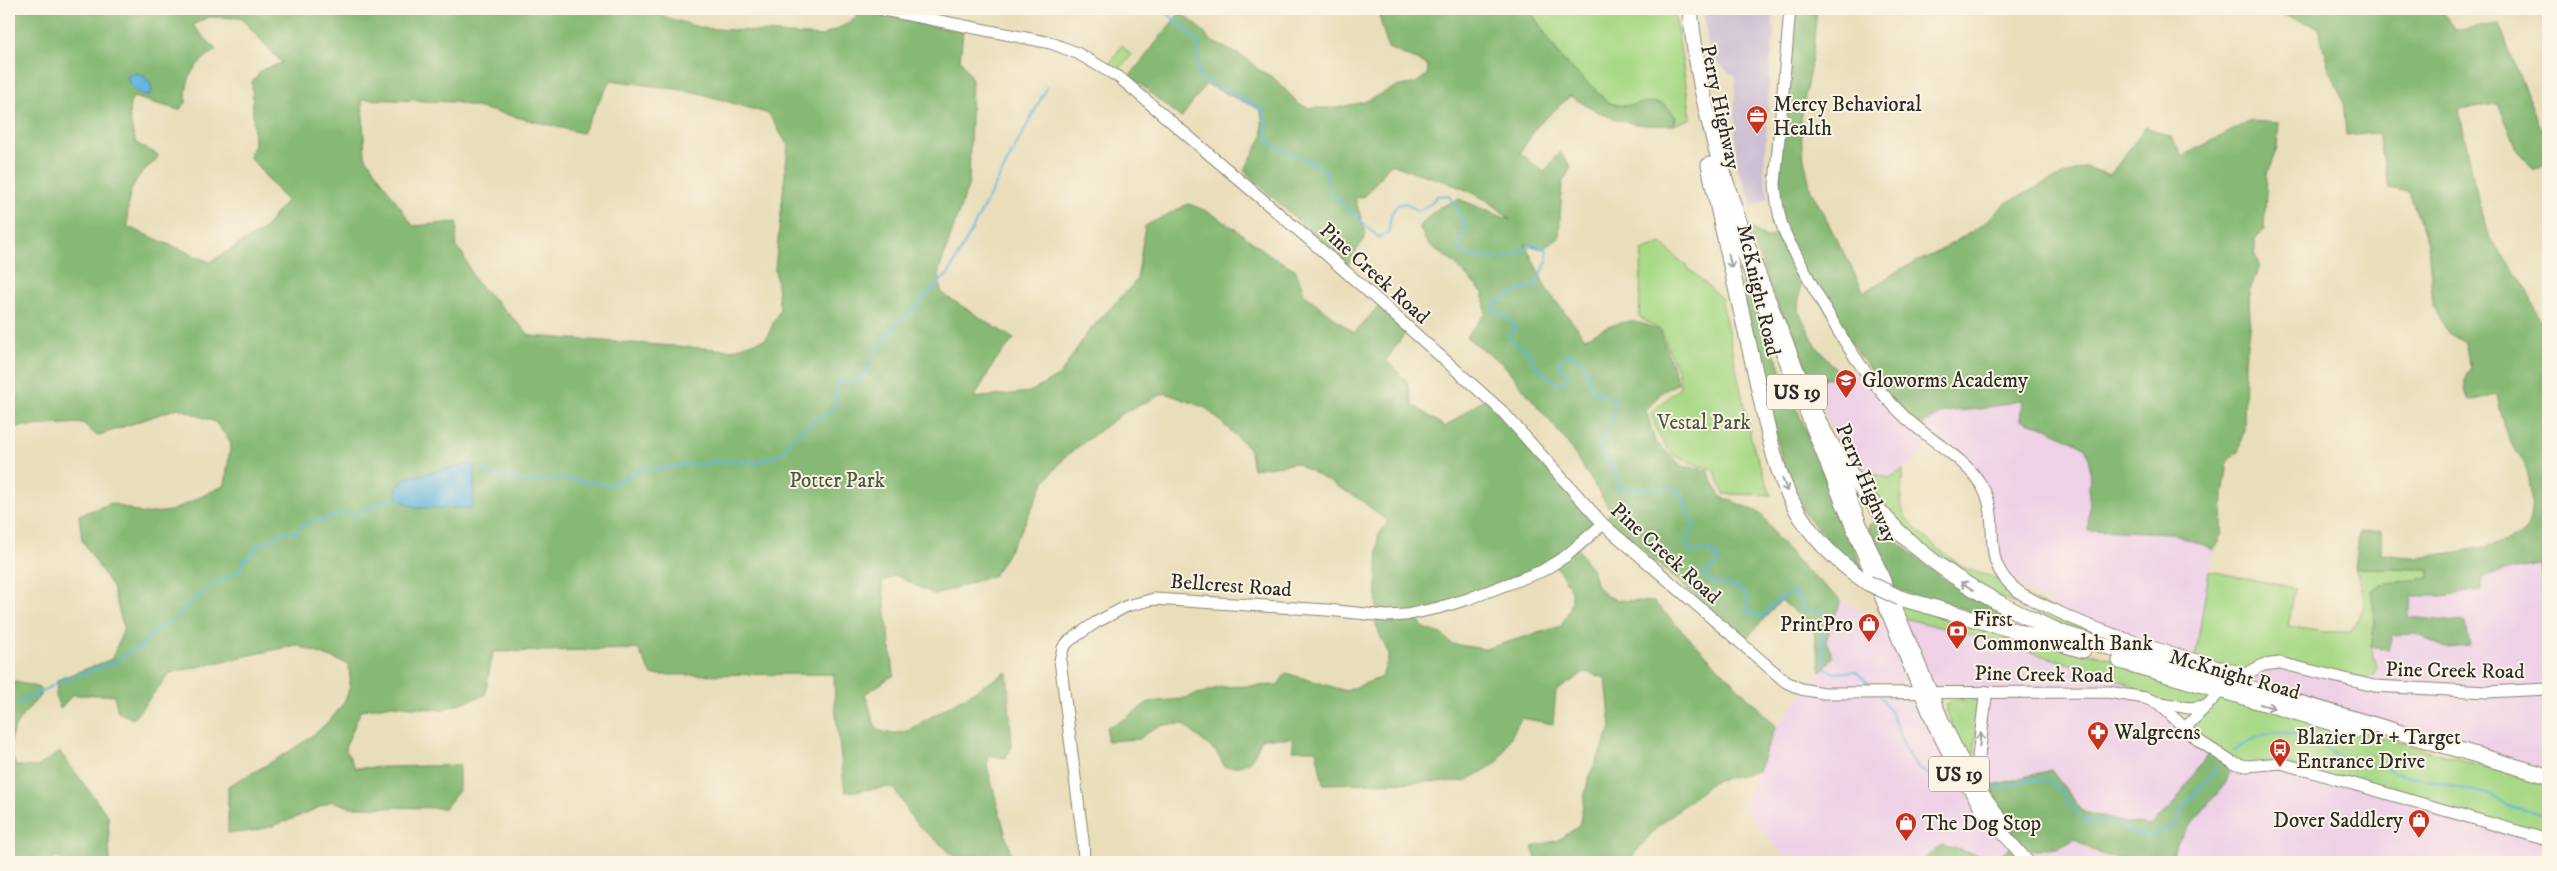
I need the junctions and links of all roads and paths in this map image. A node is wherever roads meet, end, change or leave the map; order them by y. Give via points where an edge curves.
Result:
1 (879, 9) edge
2 (1681, 9) edge
3 (1690, 9) edge
4 (1790, 9) edge
5 (1709, 162) junction
6 (1816, 417) junction
7 (1603, 524) junction
8 (2246, 674) junction
9 (2225, 687) junction
10 (2548, 689) edge
11 (1926, 692) junction
12 (1986, 692) junction
13 (2154, 701) junction
14 (2206, 706) junction
15 (2184, 729) junction
16 (2548, 776) edge
17 (2548, 785) edge
18 (1979, 789) junction
19 (2548, 840) edge
20 (1084, 862) edge
21 (2028, 862) edge
22 (2039, 862) edge

1 - 7 street, Pine Creek Road via 1051,43 1077,52 1120,78 1318,247 1502,411
2 - 5 highway, Perry Highway / US 19 via 1693,92
3 - 6 highway, Perry Highway / US 19 via 1702,90 1724,184 1750,257
4 - 8 street via 1775,184 1783,228 1830,317 1881,390 1905,418 1980,483 1990,509 1993,554 2002,577 2021,594 2092,627
5 -> 9 highway, McKnight Road, bridge via 1770,438 1785,485 1801,516 1823,546 1868,583 1900,598
5 - 11 main road, Perry Highway / US 19 via 1743,259
9 -> 6 highway, McKnight Road via 2065,634 2009,610 1962,583 1921,552 1884,516 1852,475
6 - 11 main road, Perry Highway / US 19
7 - 11 street, Pine Creek Road via 1781,679 1801,689 1814,691
7 - 20 street, Bellcrest Road via 1566,556 1542,571 1468,600 1411,614 1376,616 1163,598 1136,603 1095,623 1069,641 1060,660
8 - 9 street, Pine Creek Road
8 - 10 street, Pine Creek Road via 2263,665 2280,663 2374,686 2487,692
9 - 14 street, Pine Creek Road
9 - 16 highway, McKnight Road
9 -> 17 highway, McKnight Road
11 - 12 street, Pine Creek Road
11 - 18 main road, Perry Highway / US 19
11 - 21 main road, Perry Highway / US 19 via 1947,752 1963,780 1992,822
12 - 13 street, Pine Creek Road via 2108,692
18 -> 12 main road via 1978,761
13 - 14 street via 2189,708
13 - 15 street, Pine Creek Road
14 - 15 street, Pine Creek Road
15 - 19 street via 2233,763 2247,766 2281,763
18 - 22 main road, Perry Highway / US 19 via 2009,830

